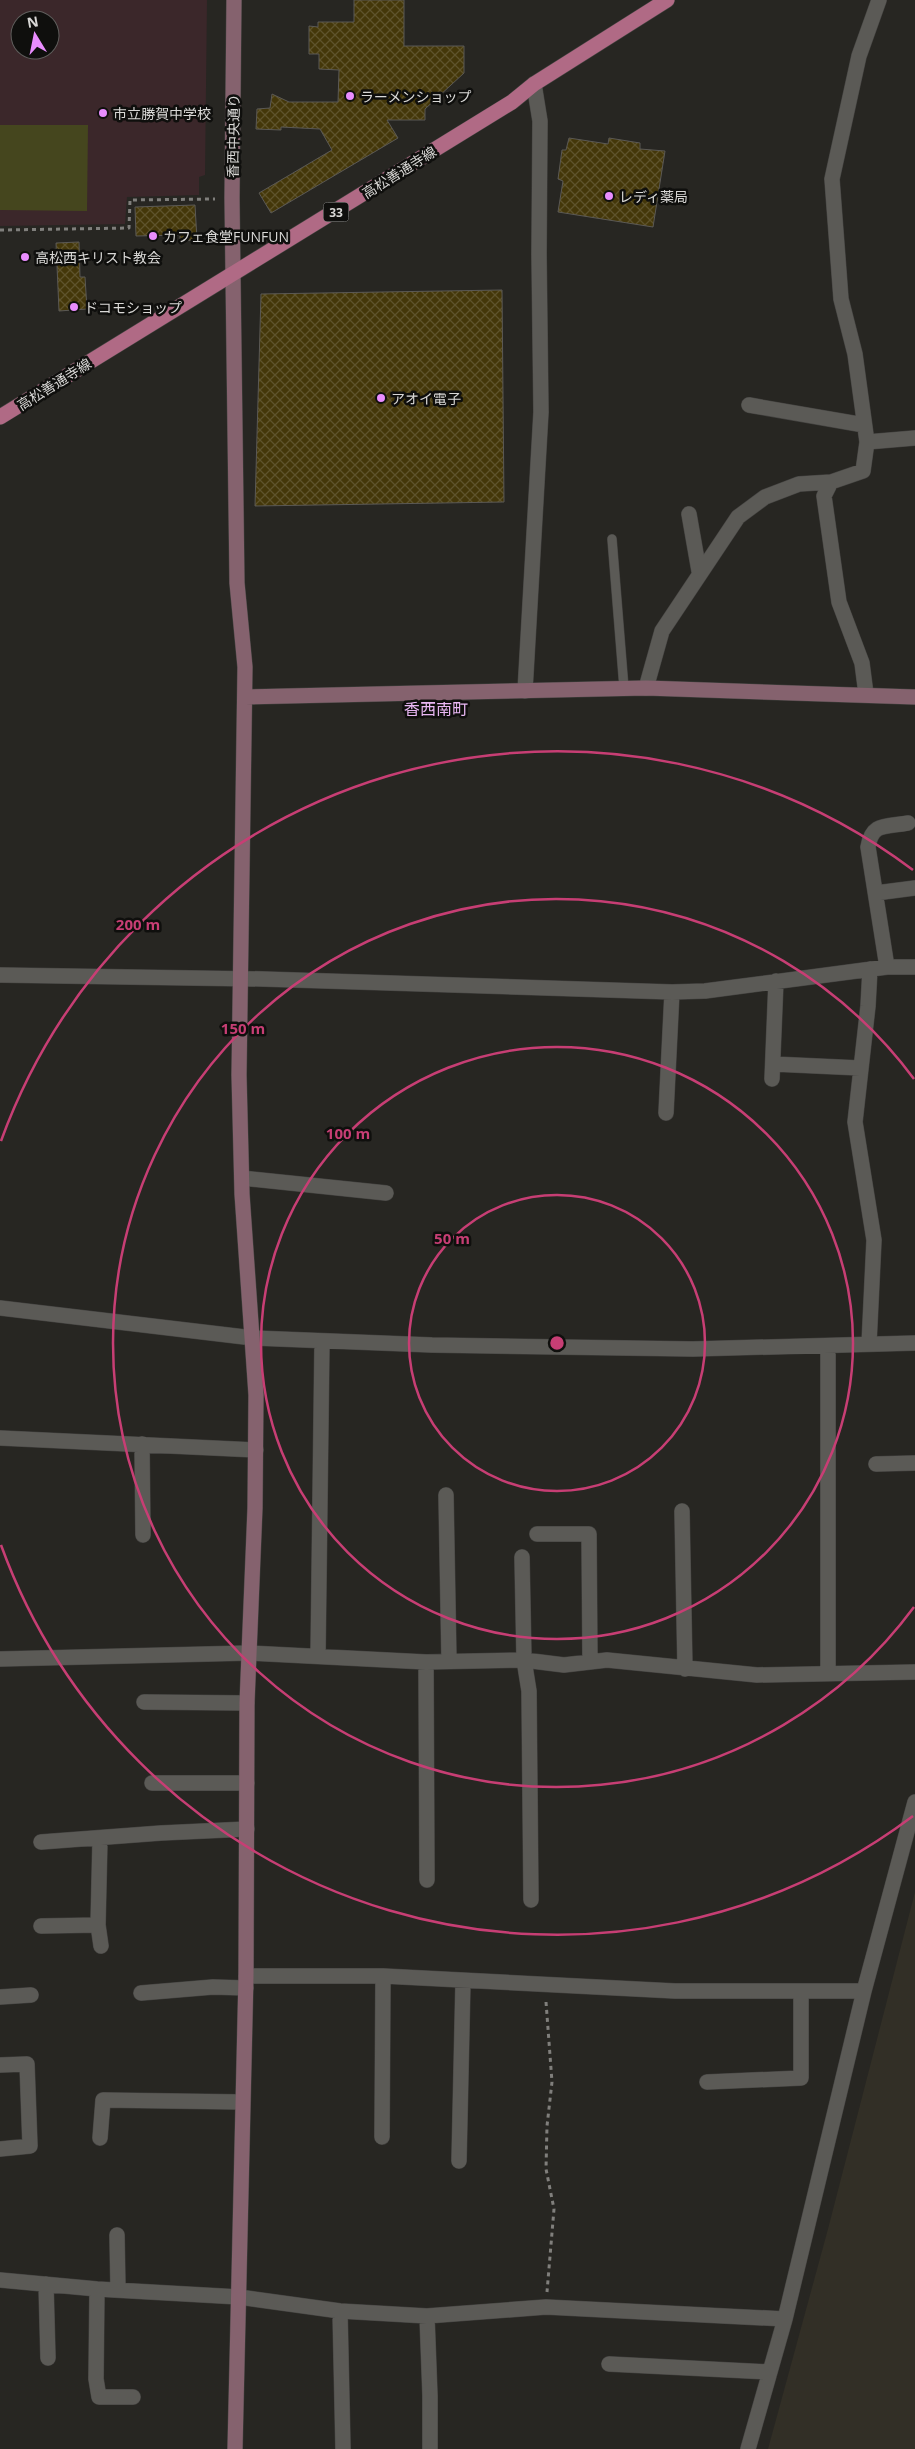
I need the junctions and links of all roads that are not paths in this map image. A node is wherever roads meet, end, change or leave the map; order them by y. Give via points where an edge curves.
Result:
1 (234, 0) edge
2 (667, 0) edge
3 (879, 0) edge
4 (534, 84) junction
5 (234, 272) junction
6 (749, 405) dead end
7 (0, 417) edge
8 (864, 424) junction
9 (915, 438) edge
10 (867, 442) junction
11 (831, 482) junction
12 (689, 514) dead end
13 (612, 539) dead end
14 (700, 571) junction
15 (624, 688) junction
16 (646, 688) junction
17 (525, 691) junction
18 (866, 694) junction
19 (245, 697) junction
20 (915, 697) edge
21 (908, 823) dead end
22 (915, 888) edge
23 (876, 893) junction
24 (887, 967) junction
25 (915, 967) edge
26 (870, 969) junction
27 (0, 975) edge
28 (239, 980) junction
29 (776, 981) junction
30 (672, 992) junction
31 (773, 1064) junction
32 (860, 1068) junction
33 (772, 1079) dead end
34 (666, 1113) dead end
35 (242, 1178) junction
36 (386, 1193) dead end
37 (0, 1308) edge
38 (253, 1338) junction
39 (322, 1341) junction
40 (915, 1343) edge
41 (869, 1344) junction
42 (828, 1346) junction
43 (0, 1438) edge
44 (142, 1444) junction
45 (256, 1450) junction
46 (915, 1462) edge
47 (876, 1464) dead end
48 (446, 1495) dead end
49 (682, 1511) dead end
50 (142, 1534) dead end
51 (537, 1534) dead end
52 (522, 1557) dead end
53 (248, 1653) junction
54 (318, 1656) junction
55 (0, 1659) edge
56 (449, 1660) junction
57 (524, 1660) junction
58 (426, 1662) junction
59 (590, 1662) junction
60 (684, 1669) junction
61 (915, 1672) edge
62 (828, 1674) junction
63 (144, 1702) dead end
64 (248, 1703) junction
65 (247, 1783) junction
66 (152, 1784) dead end
67 (915, 1802) edge
68 (246, 1830) junction
69 (100, 1839) junction
70 (41, 1842) dead end
71 (427, 1880) dead end
72 (531, 1900) dead end
73 (98, 1925) junction
74 (41, 1926) dead end
75 (101, 1946) dead end
76 (383, 1976) junction
77 (463, 1981) junction
78 (246, 1982) junction
79 (801, 1991) junction
80 (864, 1991) junction
81 (141, 1993) dead end
82 (31, 1995) dead end
83 (0, 1997) edge
84 (0, 2066) edge
85 (707, 2082) dead end
86 (242, 2102) junction
87 (382, 2137) dead end
88 (100, 2138) dead end
89 (0, 2148) edge
90 (459, 2161) dead end
91 (117, 2235) dead end
92 (0, 2280) edge
93 (46, 2284) junction
94 (118, 2289) junction
95 (96, 2290) junction
96 (239, 2297) junction
97 (340, 2312) junction
98 (427, 2316) junction
99 (785, 2320) junction
100 (48, 2358) dead end
101 (609, 2364) dead end
102 (770, 2372) junction
103 (133, 2397) dead end
104 (235, 2449) edge
105 (343, 2449) edge
106 (430, 2449) edge
107 (748, 2449) edge

1 - 5 street, 香西中央通り
2 - 4 main road, 高松善通寺線 / 33
3 - 8 street via 858,56 832,179 841,299 855,354
4 - 5 main road, 高松善通寺線 / 33 via 512,102
4 - 17 street via 540,122 541,412
5 - 7 main road, 高松善通寺線 / 33
5 - 19 street, 香西中央通り via 237,583
6 - 8 street
8 - 10 street
9 - 10 street
10 - 11 street via 864,471
11 - 14 street via 799,484 765,497 738,516
11 - 18 street via 824,496 839,602 862,664
12 - 14 street
13 - 15 lane
14 - 16 street via 662,631
15 - 16 street
15 - 17 street
16 - 18 street
17 - 19 street
18 - 20 street
19 - 28 street, 香西中央通り
21 - 23 street via 876,829 870,834 868,847
22 - 23 street
23 - 24 street
24 - 25 street
24 - 26 street
26 - 29 street
26 - 32 street
27 - 28 street
28 - 30 street
28 - 35 street, 香西中央通り
29 - 30 street
29 - 31 street
30 - 34 street
31 - 32 street
31 - 33 street
32 - 41 street via 855,1122 874,1240
35 - 36 street
35 - 38 street, 香西中央通り
37 - 38 street
38 - 39 street
38 - 45 street, 香西中央通り
39 - 42 street via 693,1349
39 - 54 street
40 - 41 street
41 - 42 street
42 - 62 street
43 - 44 street
44 - 45 street
44 - 50 street
45 - 53 street, 香西中央通り
46 - 47 street
48 - 56 street
49 - 60 street
51 - 59 street via 590,1534
52 - 57 street
53 - 54 street
53 - 55 street
53 - 64 street, 香西中央通り
54 - 58 street
56 - 57 street
56 - 58 street
57 - 59 street via 564,1664
57 - 72 street via 529,1691
58 - 71 street
59 - 60 street via 607,1660
60 - 62 street via 757,1676
61 - 62 street
63 - 64 street
64 - 65 street, 香西中央通り
65 - 66 street
65 - 68 street, 香西中央通り
67 - 80 street
68 - 69 street
68 - 78 street, 香西中央通り
69 - 70 street
69 - 73 street
73 - 74 street
73 - 75 street
76 - 77 street
76 - 78 street
76 - 87 street
77 - 79 street via 675,1990
77 - 90 street
78 - 81 street
78 - 86 street, 香西中央通り
79 - 80 street
79 - 85 street via 801,2078
80 - 99 street
82 - 83 street
84 - 89 street via 27,2064 30,2146
86 - 88 street via 103,2100
86 - 96 street, 香西中央通り
91 - 94 street
92 - 93 street
93 - 95 street
93 - 100 street
94 - 95 street
94 - 96 street
95 - 103 street via 99,2397
96 - 97 street
96 - 104 street, 香西中央通り
97 - 98 street
97 - 105 street
98 - 99 street via 546,2307
98 - 106 street
99 - 102 street
101 - 102 street
102 - 107 street

